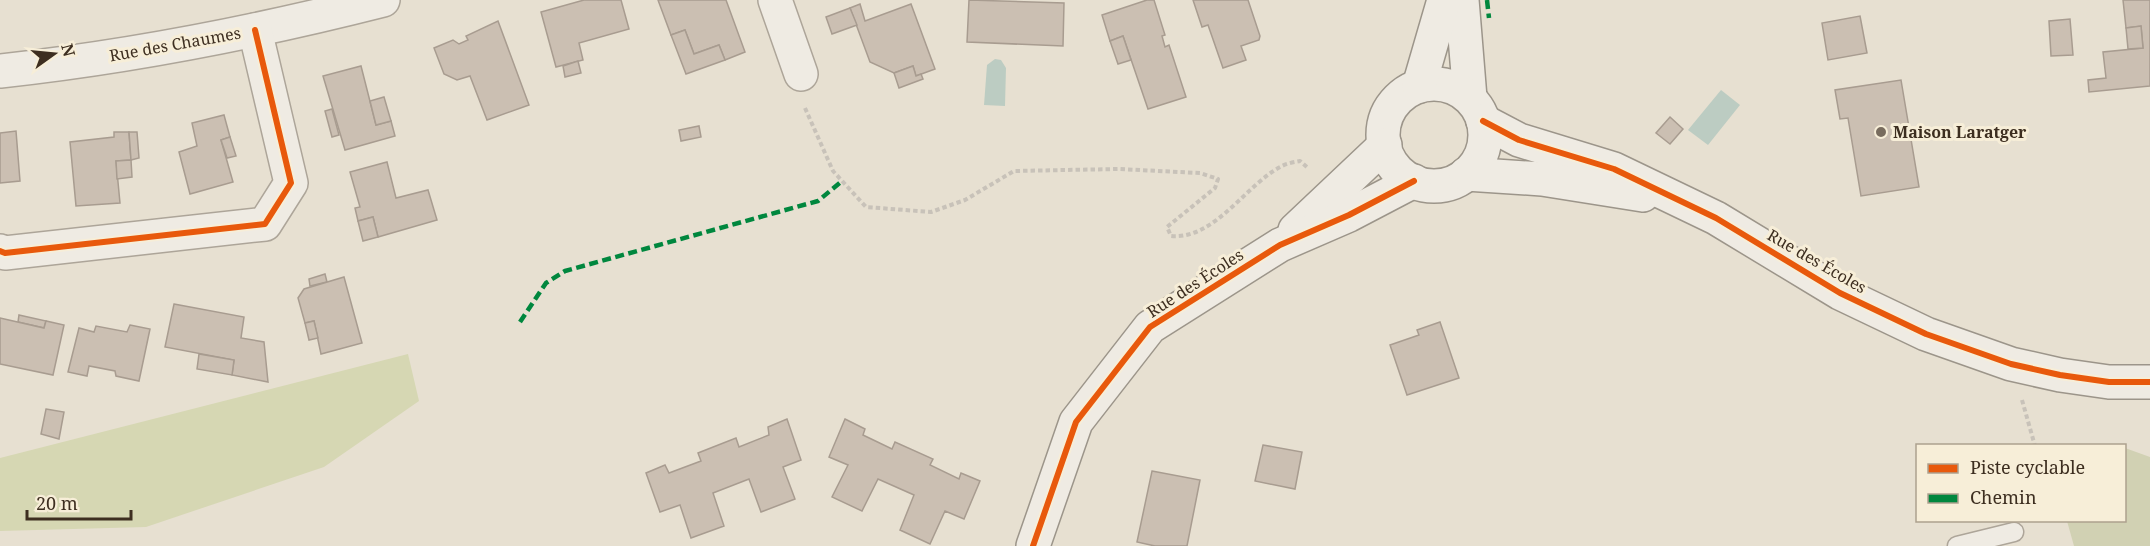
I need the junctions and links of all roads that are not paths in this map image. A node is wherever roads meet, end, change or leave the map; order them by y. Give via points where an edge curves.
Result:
1 (382, 0) edge
2 (775, 0) edge
3 (1444, 0) edge
4 (1462, 0) edge
5 (255, 30) junction
6 (0, 71) edge
7 (801, 74) road end
8 (1419, 86) junction
9 (1476, 109) junction
10 (1385, 145) junction
11 (1466, 174) junction
12 (1414, 181) junction
13 (1677, 200) junction
14 (1280, 245) junction
15 (0, 251) edge
16 (2150, 382) edge
17 (2014, 532) dead end
18 (1034, 546) edge
19 (1957, 546) edge

1 - 5 street, Rue des Chaumes
2 - 7 street
3 - 8 street
4 - 9 street
5 - 6 street, Rue des Chaumes via 70,63
5 - 15 street via 291,183 266,224
8 - 9 street via 1446,85
8 - 10 street via 1391,109 1384,130
9 - 11 street via 1485,132 1480,156
9 - 13 street, Rue des Écoles via 1519,140 1614,169
10 - 12 street via 1390,160
10 - 14 street, Rue des Écoles
11 - 12 street via 1441,185
11 - 13 street, Rue des Écoles via 1542,179
12 - 14 street, Rue des Écoles
13 - 16 street, Rue des Écoles via 1716,218 1840,293 1926,334 2011,364 2060,375 2109,382
14 - 18 street, Rue des Écoles via 1150,327 1076,422
17 - 19 lane

